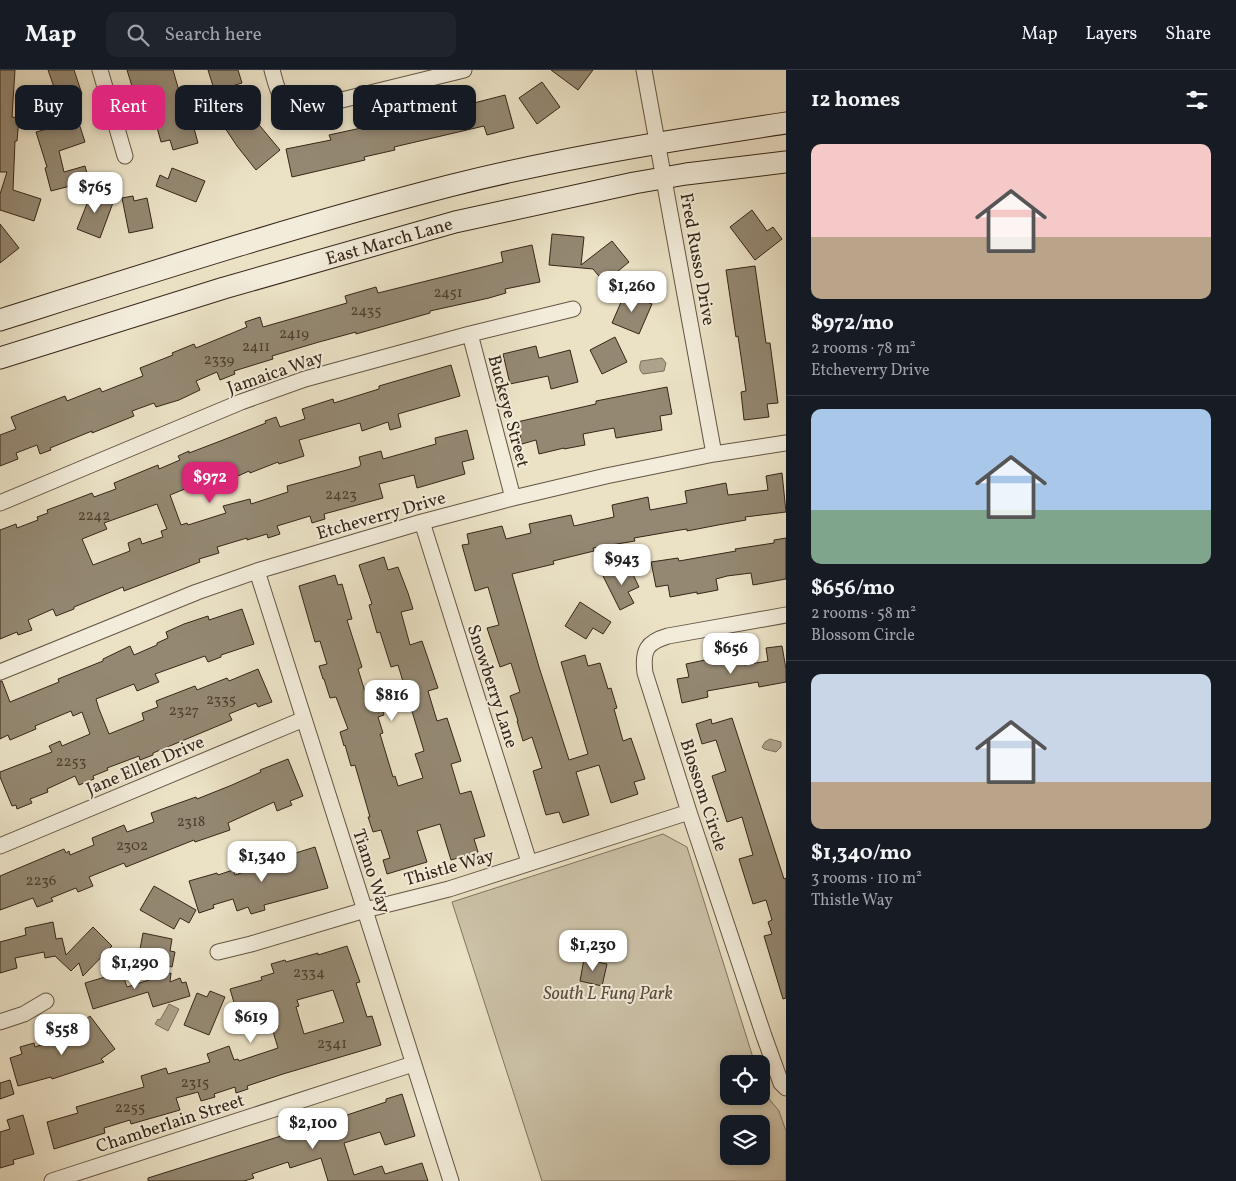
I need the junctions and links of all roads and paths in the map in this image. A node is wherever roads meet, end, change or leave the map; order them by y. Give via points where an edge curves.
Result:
1 (100, 70) edge
2 (272, 70) edge
3 (464, 70) edge
4 (644, 70) edge
5 (786, 123) edge
6 (657, 143) junction
7 (125, 156) dead end
8 (786, 162) edge
9 (664, 178) junction
10 (573, 309) dead end
11 (0, 320) edge
12 (470, 334) junction
13 (0, 358) edge
14 (786, 443) edge
15 (714, 454) junction
16 (513, 498) junction
17 (0, 503) edge
18 (422, 522) junction
19 (257, 572) junction
20 (786, 614) edge
21 (0, 672) edge
22 (304, 719) junction
23 (689, 812) junction
24 (0, 846) edge
25 (529, 862) junction
26 (365, 910) junction
27 (218, 952) dead end
28 (46, 1001) dead end
29 (0, 1022) edge
30 (413, 1064) junction
31 (786, 1088) edge
32 (52, 1181) edge
33 (451, 1181) edge

1 - 7 street
2 - 3 street via 279,94 295,109
4 - 6 street, Fred Russo Drive
5 - 6 main road, East March Lane
6 - 9 street, Fred Russo Drive
6 - 11 main road, East March Lane via 451,185 332,217
8 - 9 main road, East March Lane
9 - 13 main road, East March Lane via 454,222 224,288
9 - 15 street, Fred Russo Drive
10 - 12 street, Jamaica Way
12 - 16 street, Buckeye Street
12 - 17 street, Jamaica Way via 305,379 241,402
14 - 15 street, Etcheverry Drive
15 - 16 street, Etcheverry Drive
16 - 18 street, Etcheverry Drive
18 - 19 street, Etcheverry Drive
18 - 25 street, Snowberry Lane
19 - 21 street, Etcheverry Drive via 197,592
19 - 22 street, Tiamo Way
20 - 23 street, Blossom Circle via 668,636 656,640 646,649 643,659 645,673
22 - 24 street, Jane Ellen Drive
22 - 26 street, Tiamo Way
23 - 25 street, Thistle Way
23 - 31 street, Blossom Circle via 764,1036 781,1083
25 - 26 street, Thistle Way via 449,889
26 - 27 street, Thistle Way
26 - 30 street, Tiamo Way
28 - 29 street via 24,1014
30 - 32 street, Chamberlain Street
30 - 33 street, Tiamo Way

